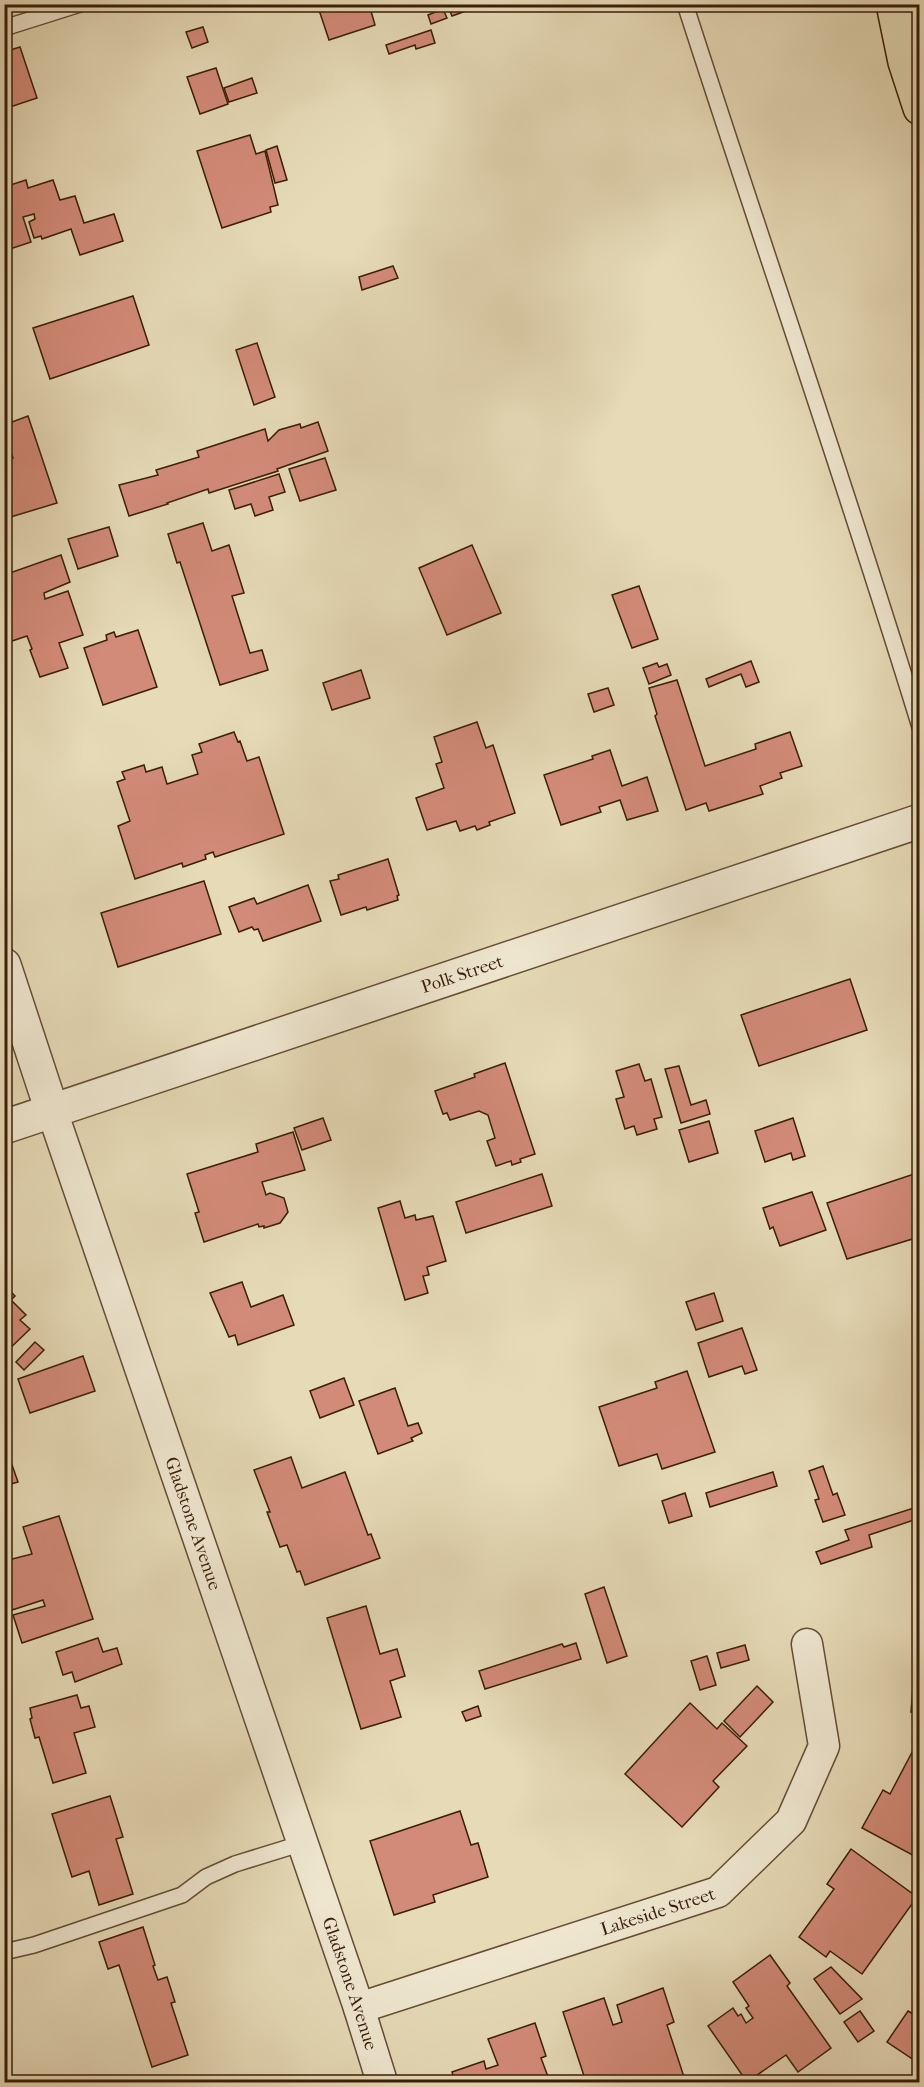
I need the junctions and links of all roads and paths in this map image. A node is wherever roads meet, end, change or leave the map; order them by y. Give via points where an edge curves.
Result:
1 (80, 4) edge
2 (685, 4) edge
3 (893, 4) edge
4 (4, 28) edge
5 (920, 108) edge
6 (920, 727) edge
7 (920, 821) edge
8 (4, 965) edge
9 (52, 1111) junction
10 (4, 1127) edge
11 (807, 1644) dead end
12 (303, 1843) junction
13 (4, 1952) edge
14 (359, 2008) junction
15 (382, 2082) edge

1 - 4 lane
2 - 6 lane
3 - 5 highway
7 - 9 street, Polk Street
8 - 9 street, Gladstone Avenue
9 - 10 street, Polk Street
9 - 12 street, Gladstone Avenue
11 - 14 street, Lakeside Street via 824,1746 791,1821 718,1892
12 - 13 lane via 235,1864 206,1877 182,1895
12 - 14 street, Gladstone Avenue
14 - 15 street, Gladstone Avenue

